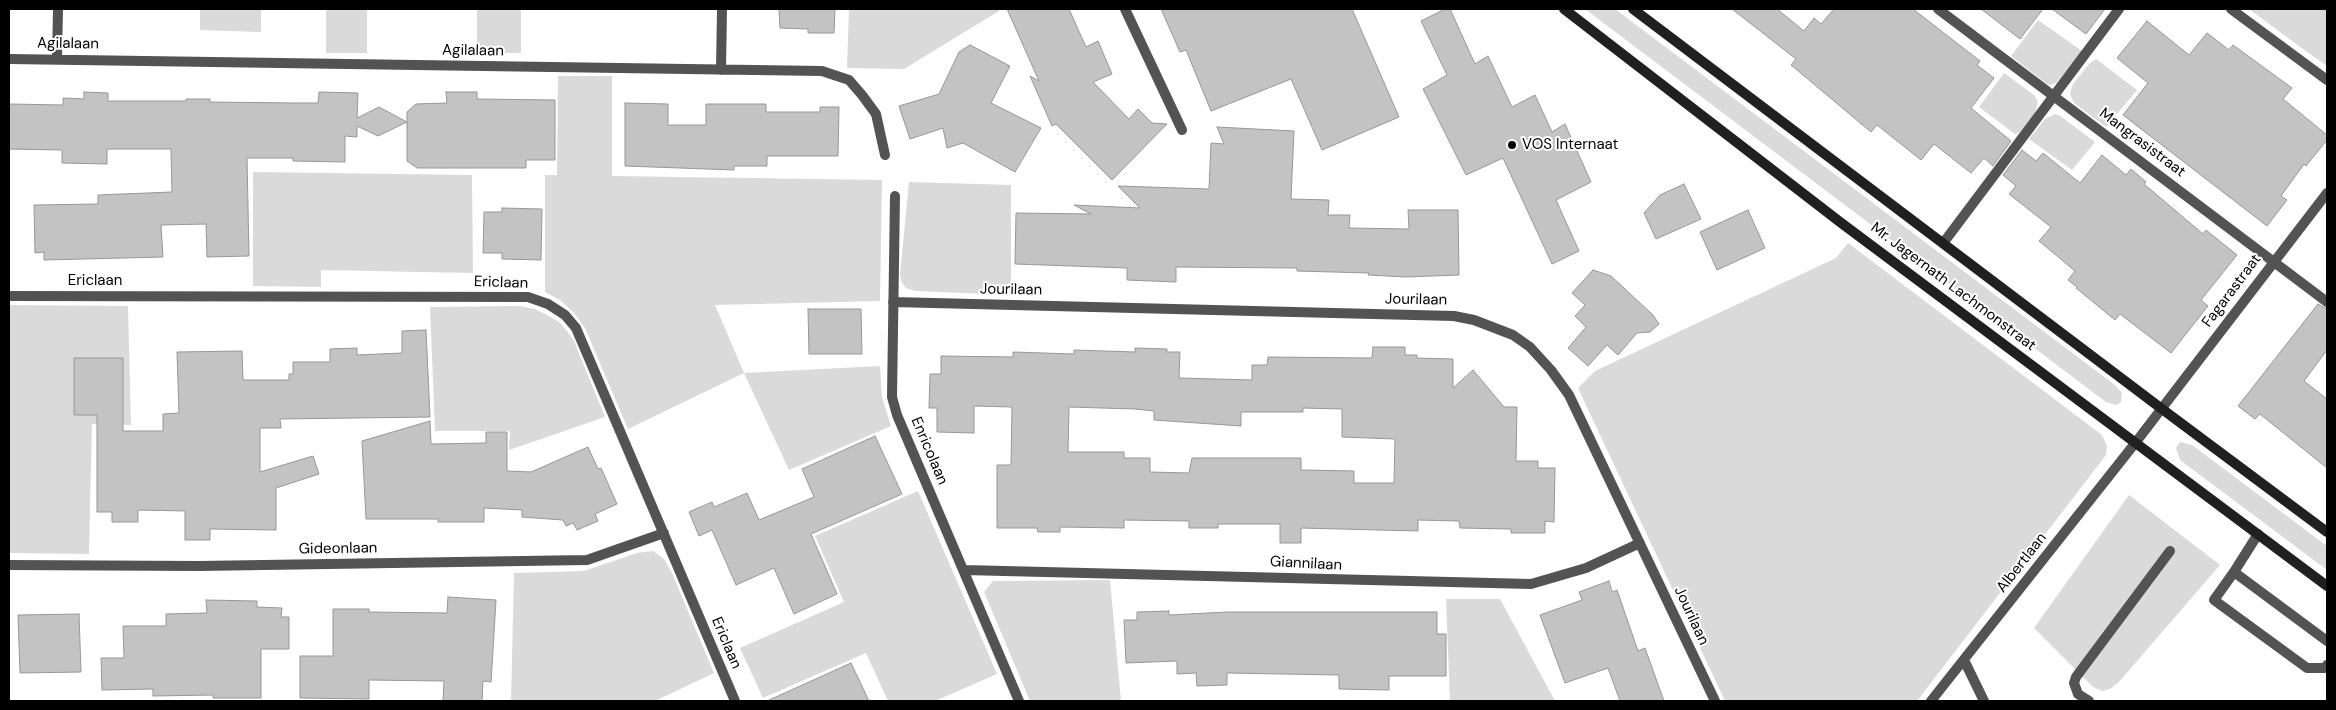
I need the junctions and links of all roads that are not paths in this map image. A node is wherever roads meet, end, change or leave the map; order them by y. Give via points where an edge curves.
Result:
1 (58, 9) edge
2 (722, 9) edge
3 (1125, 9) edge
4 (1564, 9) edge
5 (1633, 9) edge
6 (1938, 9) edge
7 (2118, 9) edge
8 (2231, 9) edge
9 (9, 58) edge
10 (57, 59) junction
11 (721, 70) junction
12 (2327, 80) edge
13 (2054, 96) junction
14 (1182, 130) dead end
15 (885, 155) dead end
16 (2327, 193) edge
17 (895, 196) dead end
18 (1944, 242) junction
19 (2274, 261) junction
20 (9, 296) edge
21 (893, 302) junction
22 (2327, 302) edge
23 (2162, 409) junction
24 (2136, 442) junction
25 (2327, 532) edge
26 (664, 533) junction
27 (2258, 534) junction
28 (1640, 543) junction
29 (2170, 551) dead end
30 (9, 565) edge
31 (964, 570) junction
32 (2234, 572) junction
33 (2327, 586) edge
34 (2327, 641) edge
35 (1964, 660) junction
36 (2327, 666) edge
37 (734, 701) edge
38 (1019, 701) edge
39 (1715, 701) edge
40 (1931, 701) edge
41 (1984, 701) edge
42 (2089, 701) edge

1 - 10 street
2 - 11 street
3 - 14 street
4 - 24 main road, Mr. Jagernath Lachmonstraat via 1840,222
5 - 18 main road, Mr. Jagernath Lachmonstraat
6 - 13 street, Mangrasistraat
7 - 13 street
8 - 12 street
9 - 10 street, Agilalaan
10 - 11 street, Agilalaan
11 - 15 street, Agilalaan via 822,71 849,80 876,114
13 - 18 street
13 - 19 street, Mangrasistraat
16 - 19 street, Fagarastraat
17 - 21 street, Enricolaan
18 - 23 main road, Mr. Jagernath Lachmonstraat
19 - 22 street, Mangrasistraat
19 - 23 street, Fagarastraat
20 - 26 street, Ericlaan via 528,297 548,304 566,315 576,328
21 - 28 street, Jourilaan via 1454,316 1474,320 1513,335 1530,347 1551,370 1569,395
21 - 31 street, Enricolaan via 892,397
23 - 24 street, Fagarastraat
23 - 25 main road, Mr. Jagernath Lachmonstraat
24 - 27 main road, Mr. Jagernath Lachmonstraat
24 - 35 street, Albertlaan
26 - 30 street, Gideonlaan via 587,560 199,566
26 - 37 street, Ericlaan
27 - 32 street
27 - 33 main road, Mr. Jagernath Lachmonstraat
28 - 31 street, Giannilaan via 1586,568 1530,584
28 - 39 street, Jourilaan
29 - 42 street via 2076,677 2074,684 2078,694
31 - 38 street, Enricolaan
32 - 34 street
32 - 36 street via 2214,600 2307,668
35 - 40 street, Albertlaan
35 - 41 street

